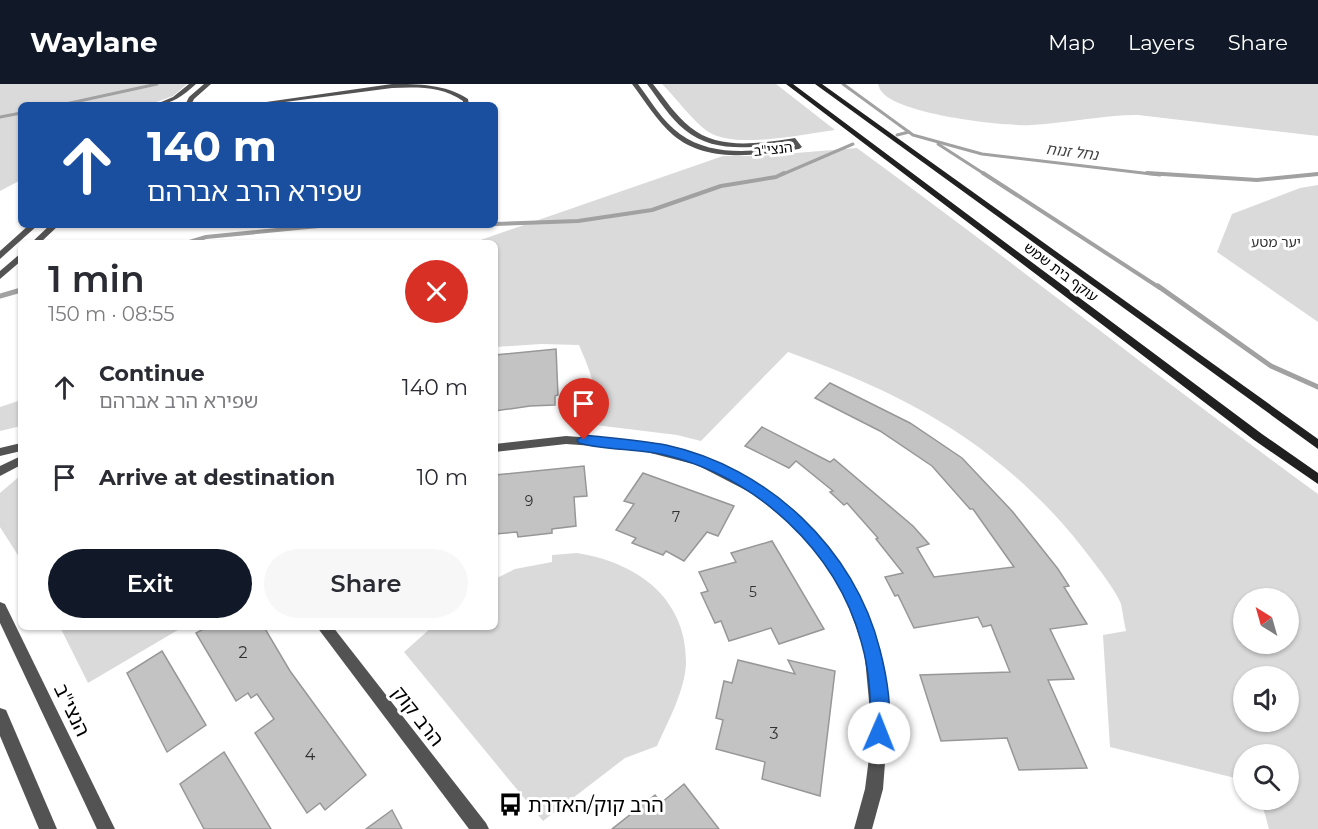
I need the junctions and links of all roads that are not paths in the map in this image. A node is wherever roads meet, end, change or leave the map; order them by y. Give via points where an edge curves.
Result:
1 (193, 84) edge
2 (208, 84) edge
3 (635, 84) edge
4 (650, 84) edge
5 (789, 84) edge
6 (818, 84) edge
7 (164, 102) edge
8 (189, 102) edge
9 (270, 102) edge
10 (465, 102) edge
11 (31, 228) edge
12 (52, 228) edge
13 (38, 240) edge
14 (0, 256) edge
15 (18, 259) edge
16 (0, 276) edge
17 (1318, 445) edge
18 (18, 448) edge
19 (498, 448) edge
20 (0, 452) edge
21 (18, 462) edge
22 (0, 472) edge
23 (1318, 479) edge
24 (0, 608) edge
25 (326, 630) edge
26 (0, 716) edge
27 (48, 829) edge
28 (106, 829) edge
29 (480, 829) edge
30 (863, 829) edge

1 - 7 street
2 - 8 street
3 - 4 street, הנצי"ב via 678,136 699,146 739,152 799,147 795,140 740,144 700,137 687,128
5 - 23 main road, עוקף בית שמש
6 - 17 main road, עוקף בית שמש
9 - 10 street via 415,85 449,89
11 - 14 street
12 - 13 street
15 - 16 street
18 - 20 street
19 - 30 street via 584,440 666,450 737,477 796,519 854,598 869,639 879,694 879,764 873,801
21 - 22 street
24 - 28 street, הנצי"ב
25 - 29 street, הרב קוק
26 - 27 street

